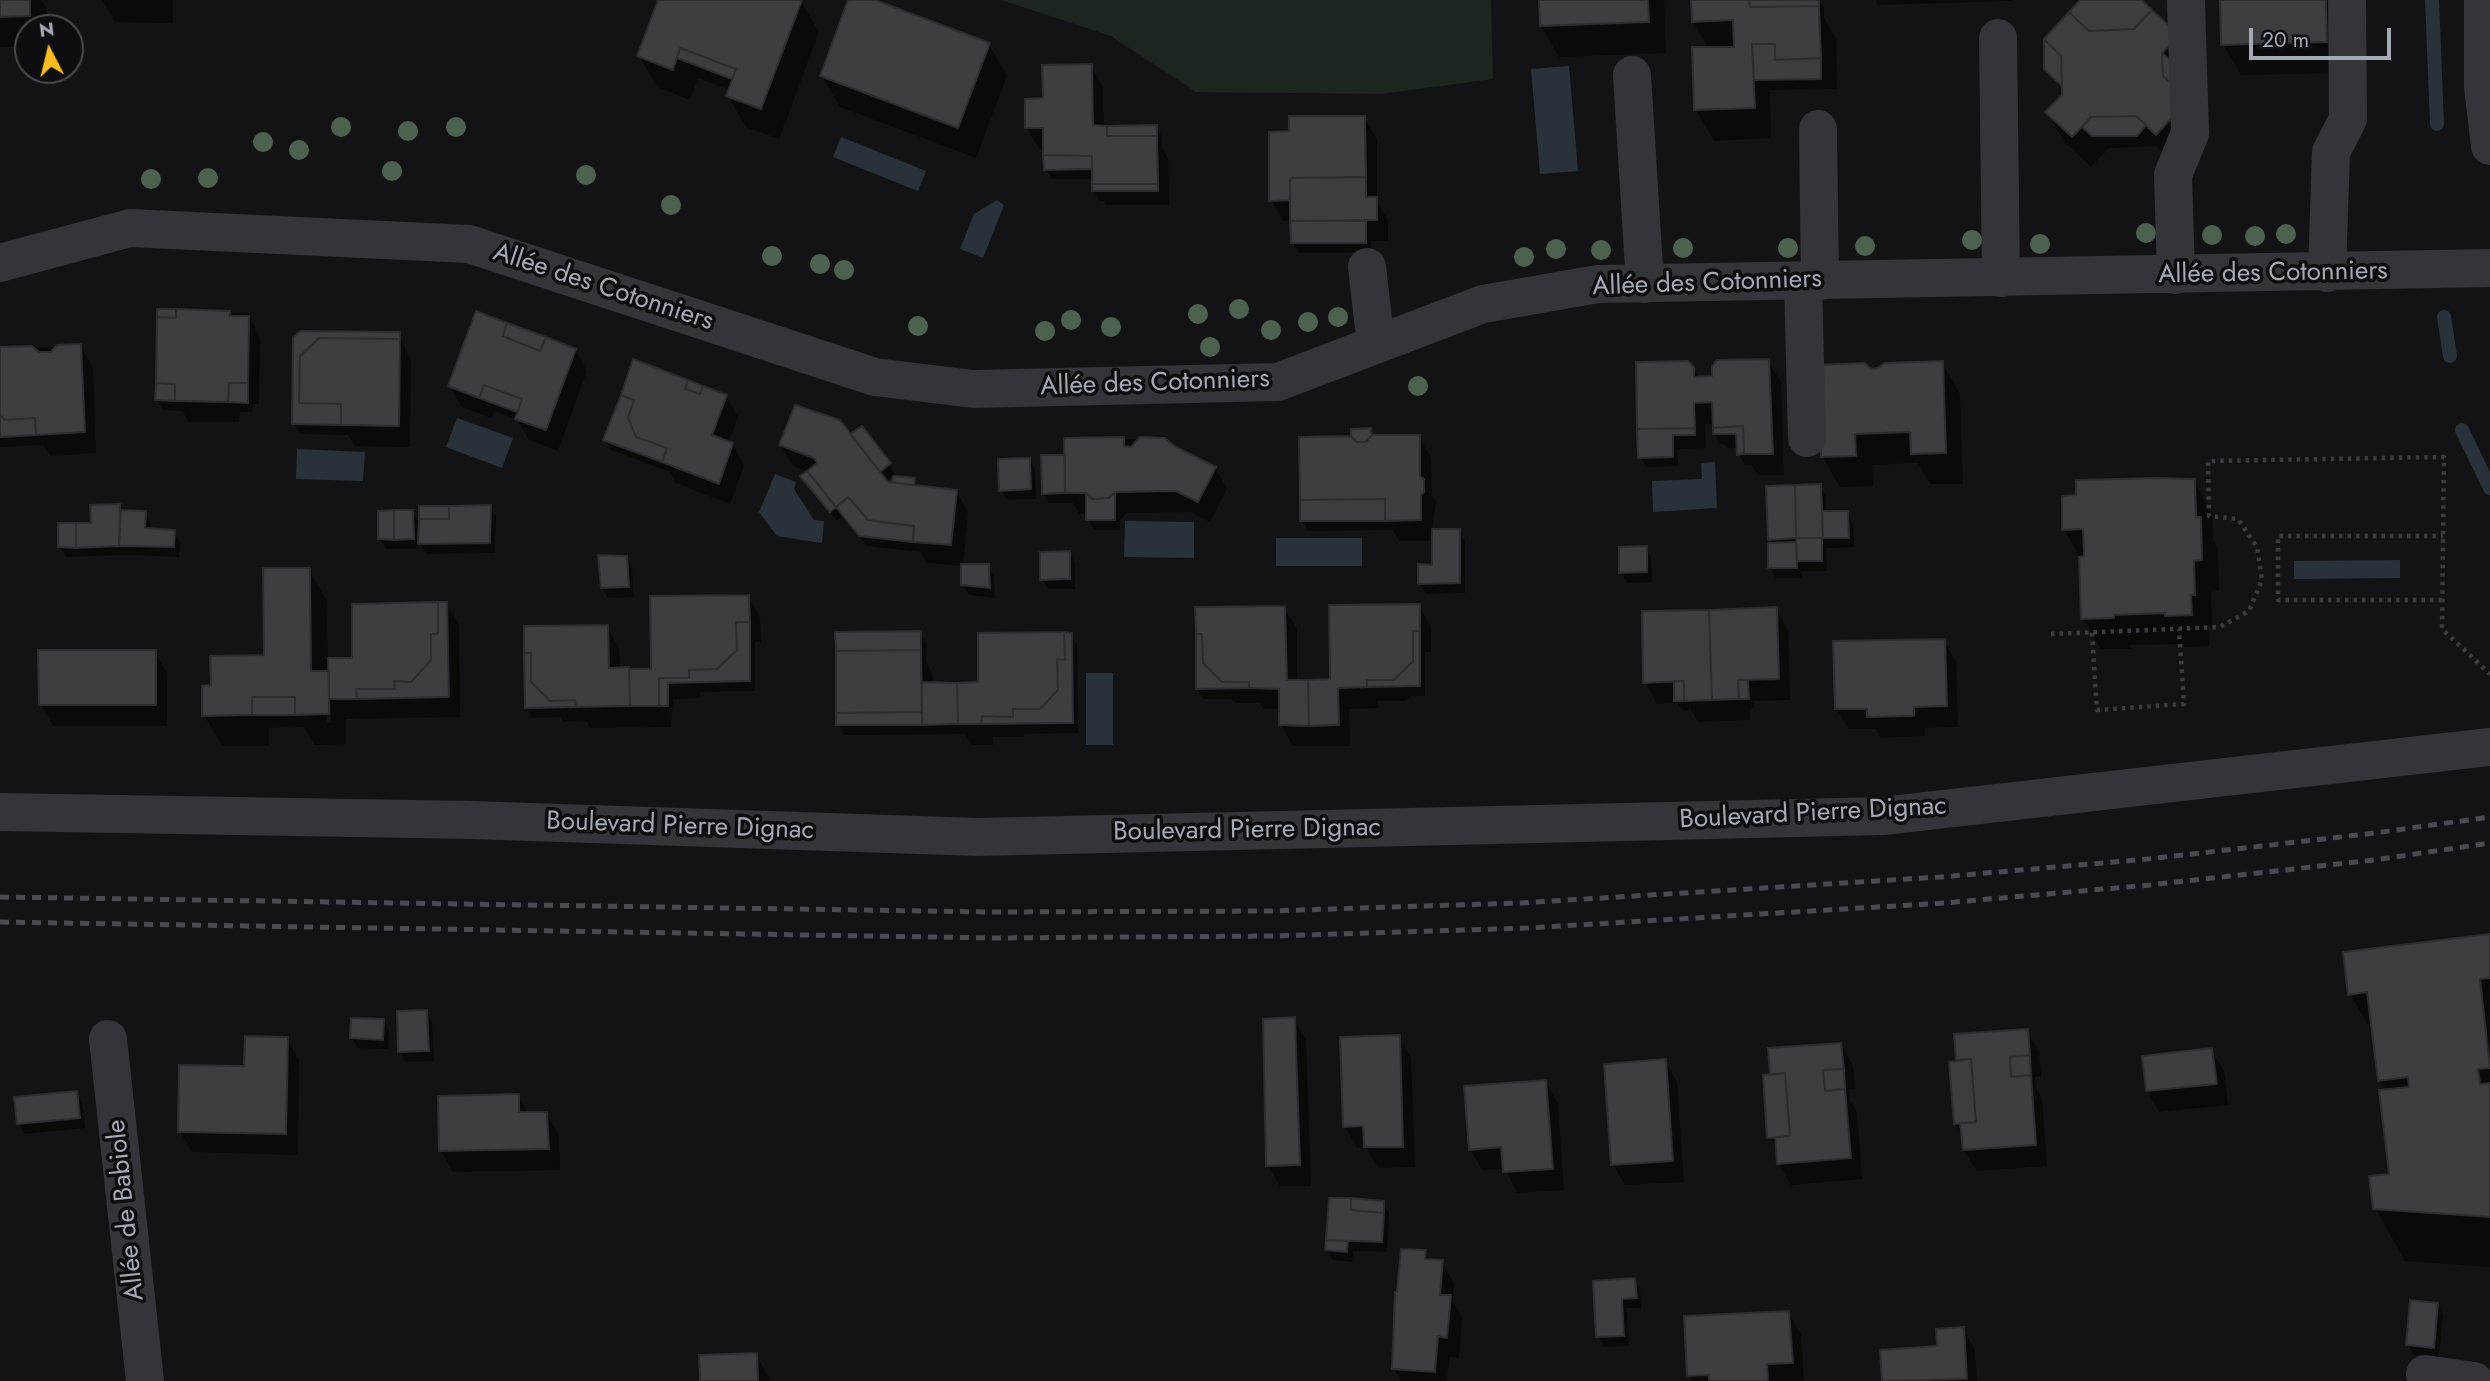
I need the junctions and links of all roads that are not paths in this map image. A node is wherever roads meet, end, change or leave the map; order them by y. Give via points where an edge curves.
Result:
1 (2347, 0) edge
2 (2483, 0) edge
3 (2186, 1) edge
4 (1998, 38) dead end
5 (1632, 75) dead end
6 (1818, 129) dead end
7 (2490, 146) edge
8 (0, 264) edge
9 (1367, 267) dead end
10 (2490, 268) edge
11 (2327, 273) junction
12 (2176, 275) junction
13 (2001, 278) junction
14 (1811, 281) junction
15 (1645, 284) junction
16 (1376, 345) junction
17 (1807, 439) dead end
18 (2490, 747) edge
19 (0, 812) edge
20 (108, 1039) dead end
21 (2425, 1374) dead end
22 (145, 1381) edge
23 (2474, 1381) edge

1 - 11 street via 2348,119 2331,152
2 - 7 street via 2483,87
3 - 12 street via 2190,133 2173,175
4 - 13 street
5 - 15 street
6 - 14 street
8 - 16 street, Allée des Cotonniers via 130,228 469,244 875,377 973,389 1278,382
9 - 16 street
10 - 11 street, Allée des Cotonniers
11 - 12 street, Allée des Cotonniers
12 - 13 street, Allée des Cotonniers
13 - 14 street, Allée des Cotonniers
14 - 15 street, Allée des Cotonniers
14 - 17 street
15 - 16 street, Allée des Cotonniers via 1598,284 1483,304
18 - 19 street, Boulevard Pierre Dignac via 1884,816 978,837 459,820
20 - 22 street, Allée de Babiole
21 - 23 street

